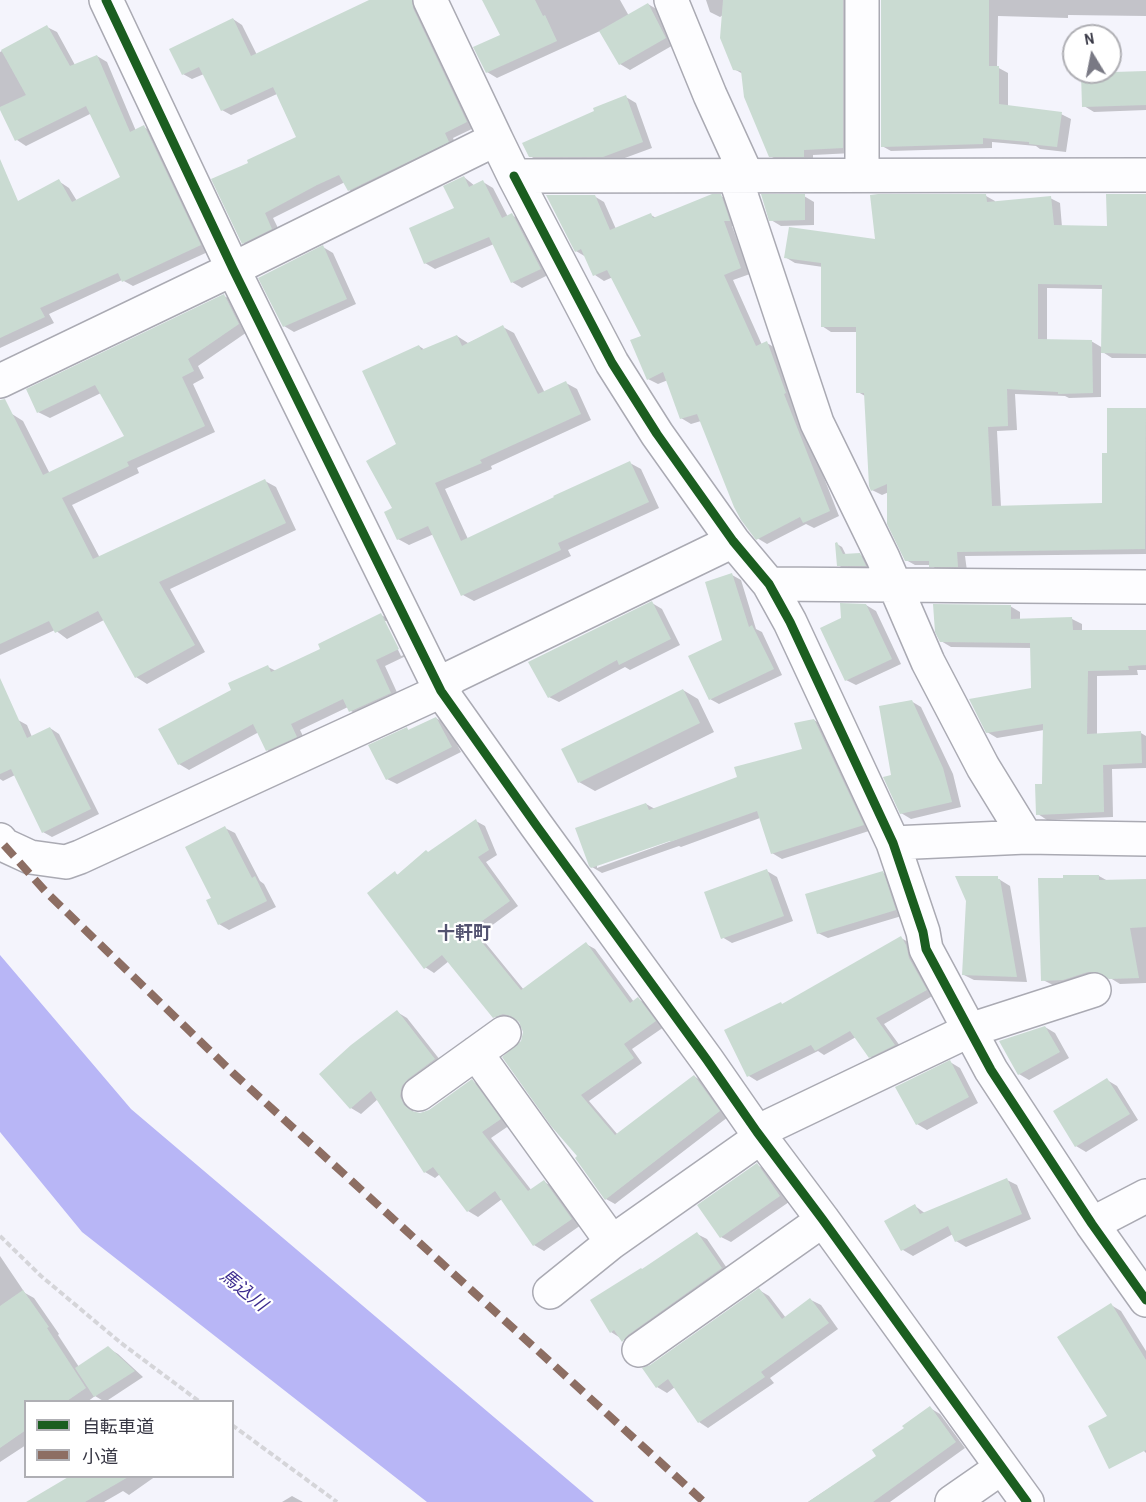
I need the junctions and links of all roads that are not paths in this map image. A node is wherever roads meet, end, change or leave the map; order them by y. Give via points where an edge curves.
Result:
1 (106, 0) edge
2 (430, 0) edge
3 (671, 0) edge
4 (862, 0) edge
5 (496, 139) junction
6 (741, 175) junction
7 (862, 175) junction
8 (1146, 175) edge
9 (514, 176) junction
10 (233, 269) junction
11 (0, 381) edge
12 (733, 541) junction
13 (768, 584) junction
14 (894, 585) junction
15 (1146, 586) edge
16 (441, 691) junction
17 (1026, 837) junction
18 (1146, 839) edge
19 (0, 840) edge
20 (893, 843) junction
21 (1094, 990) dead end
22 (970, 1029) junction
23 (504, 1033) dead end
24 (476, 1053) junction
25 (418, 1094) dead end
26 (759, 1135) junction
27 (1146, 1196) edge
28 (823, 1220) junction
29 (1092, 1224) junction
30 (612, 1242) junction
31 (549, 1292) dead end
32 (1146, 1300) edge
33 (639, 1350) dead end
34 (1001, 1468) junction
35 (952, 1502) edge
36 (1027, 1502) edge

1 - 10 street
2 - 5 street
3 - 6 street
4 - 7 street
5 - 9 street
5 - 10 street
6 - 7 street
6 - 9 street
6 - 14 street via 818,423
7 - 8 street
9 - 12 street via 612,363
10 - 11 street
10 - 16 street
12 - 13 street
12 - 16 street via 452,676
13 - 14 street
13 - 20 street via 823,689
14 - 15 street
14 - 17 street via 928,662 983,767
16 - 19 street via 66,862 30,857
16 - 26 street
17 - 18 street
17 - 20 street
20 - 22 street via 926,949
21 - 22 street
22 - 26 street
22 - 29 street via 991,1070
23 - 24 street
24 - 25 street
24 - 30 street
26 - 28 street
26 - 30 street
27 - 29 street
28 - 33 street
28 - 34 street
29 - 32 street
30 - 31 street
34 - 35 street
34 - 36 street

